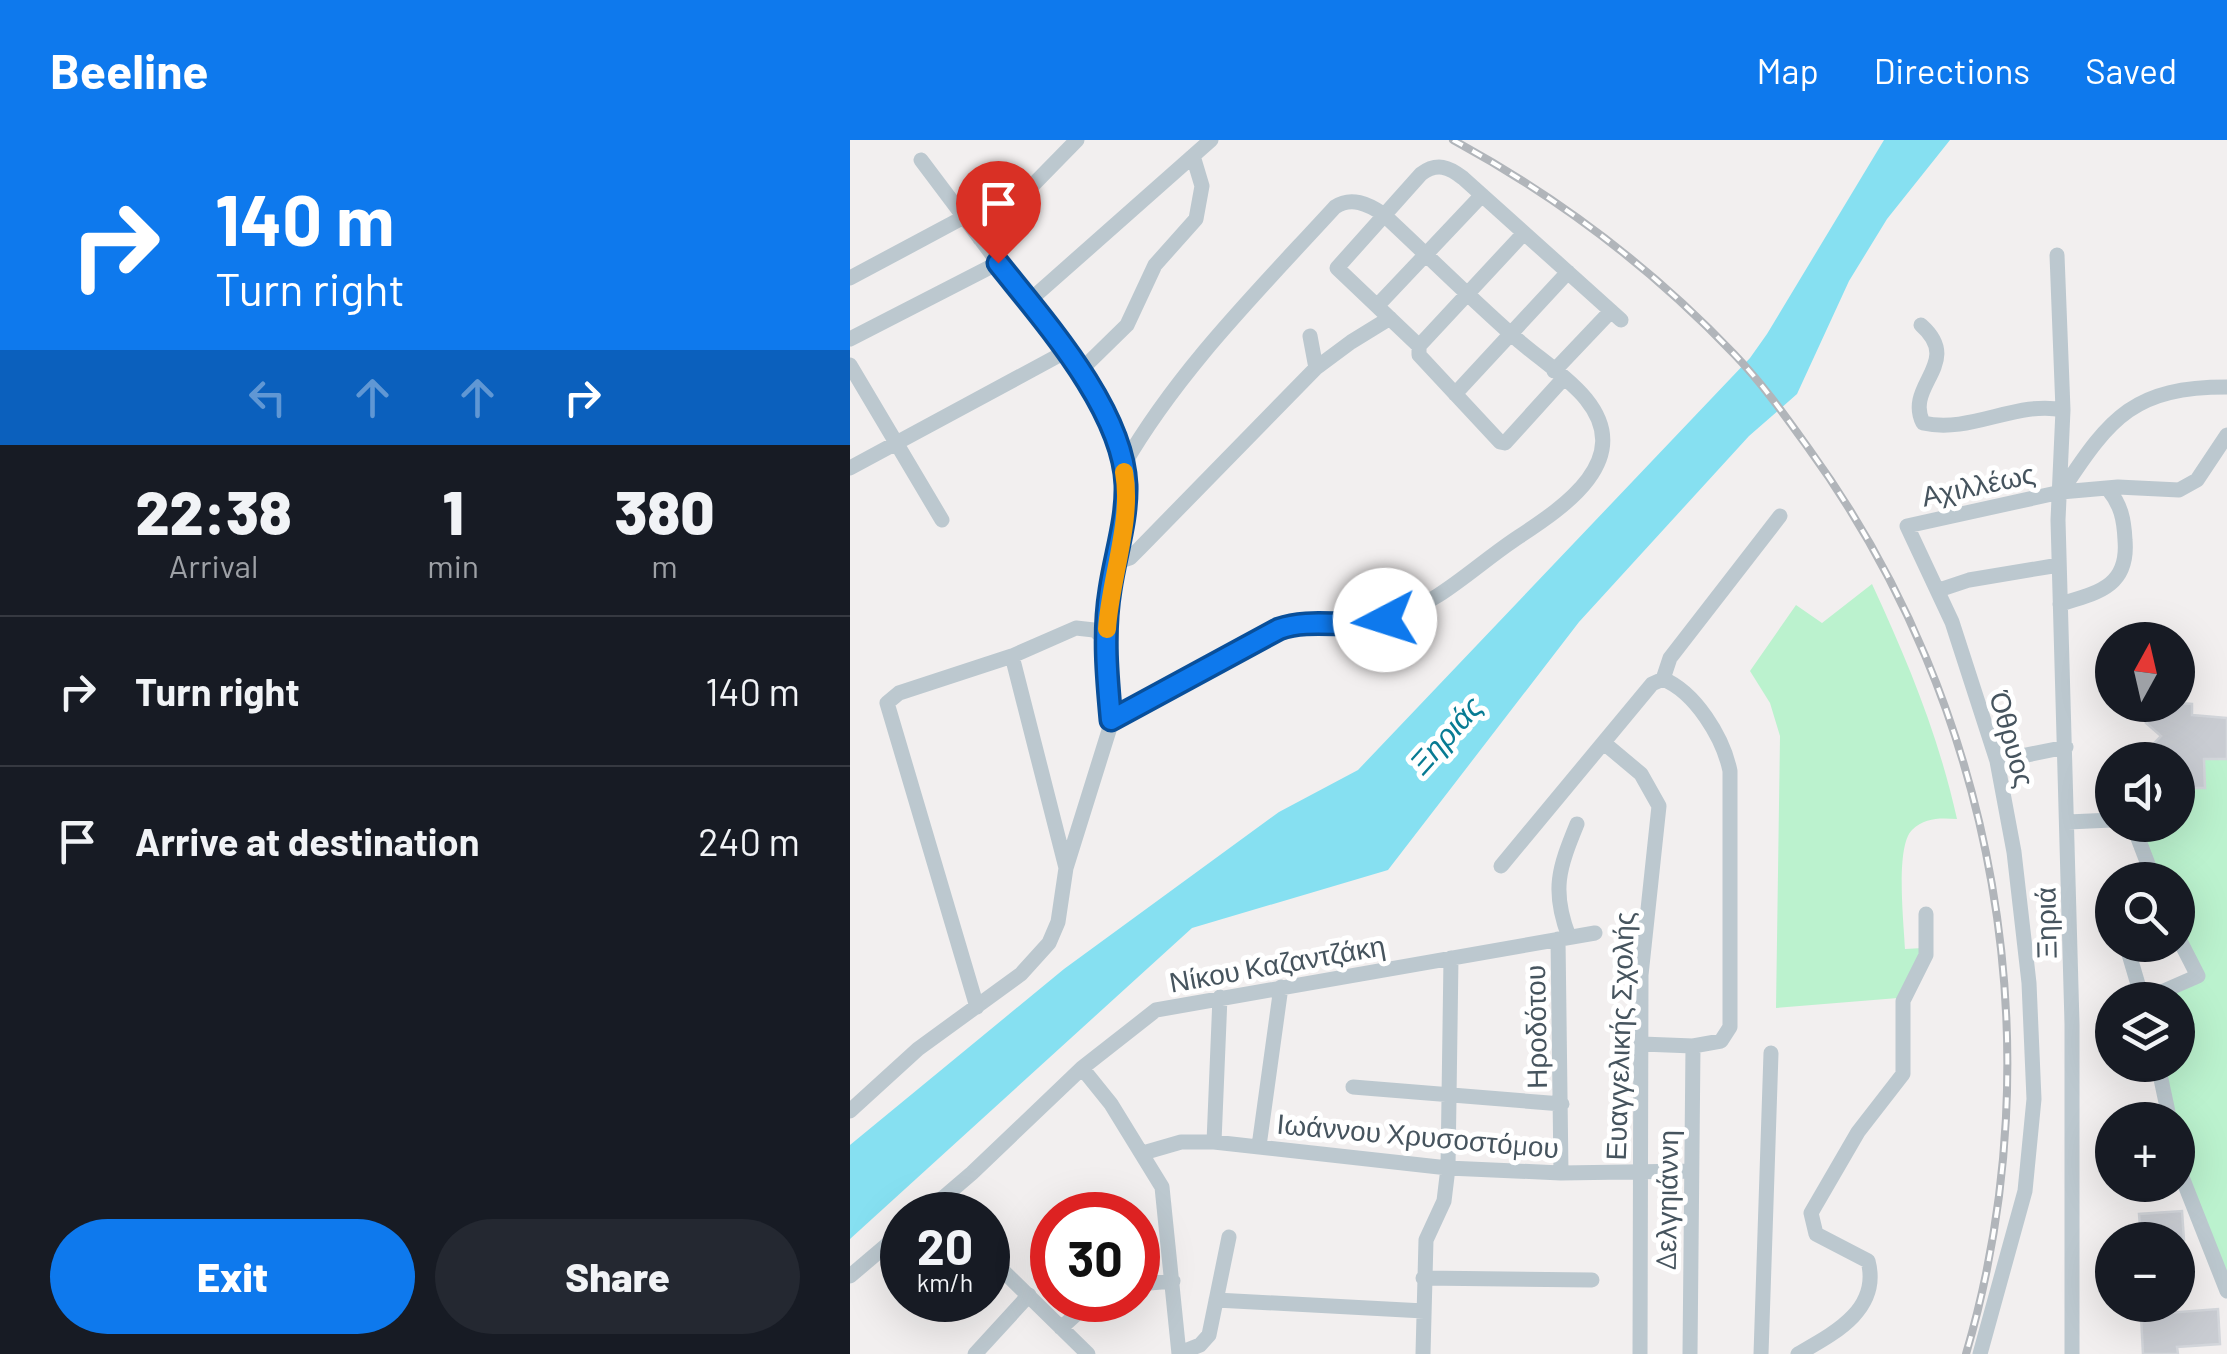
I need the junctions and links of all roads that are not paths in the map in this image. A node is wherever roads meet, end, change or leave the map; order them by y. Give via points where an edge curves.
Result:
1 (1077, 140) edge
2 (1211, 140) edge
3 (1192, 156) junction
4 (921, 160) dead end
5 (1482, 195) junction
6 (1383, 214) junction
7 (964, 218) junction
8 (1524, 233) junction
9 (980, 239) junction
10 (1426, 254) junction
11 (2057, 254) dead end
12 (998, 263) junction
13 (1568, 272) junction
14 (850, 278) edge
15 (1468, 294) junction
16 (1028, 301) junction
17 (1377, 306) junction
18 (1390, 318) junction
19 (1921, 324) dead end
20 (1511, 334) junction
21 (1310, 336) dead end
22 (850, 340) edge
23 (1419, 346) junction
24 (1065, 352) junction
25 (850, 365) edge
26 (1316, 368) junction
27 (1080, 371) junction
28 (1558, 375) junction
29 (2227, 387) edge
30 (1455, 394) junction
31 (2063, 410) junction
32 (2227, 435) edge
33 (899, 442) junction
34 (1123, 466) junction
35 (850, 468) edge
36 (2108, 489) junction
37 (2061, 492) junction
38 (1780, 516) dead end
39 (942, 520) dead end
40 (1906, 526) joint
41 (1116, 563) junction
42 (2059, 565) junction
43 (1939, 590) junction
44 (2060, 604) junction
45 (1107, 640) junction
46 (1012, 656) junction
47 (1663, 679) junction
48 (1111, 720) junction
49 (1604, 743) junction
50 (2066, 747) junction
51 (1996, 761) junction
52 (2095, 821) edge
53 (2068, 822) junction
54 (1578, 824) dead end
55 (1501, 866) dead end
56 (1066, 868) junction
57 (1926, 914) dead end
58 (1596, 934) dead end
59 (1563, 938) junction
60 (1452, 958) junction
61 (2191, 962) edge
62 (2184, 982) edge
63 (1281, 987) junction
64 (1220, 998) junction
65 (977, 1007) junction
66 (1642, 1044) junction
67 (1693, 1046) junction
68 (1770, 1053) dead end
69 (1082, 1068) junction
70 (1352, 1087) dead end
71 (1451, 1097) junction
72 (1562, 1104) junction
73 (850, 1110) edge
74 (1214, 1142) junction
75 (1258, 1146) junction
76 (1143, 1153) junction
77 (1448, 1168) junction
78 (1692, 1171) junction
79 (1639, 1172) junction
80 (1561, 1173) junction
81 (950, 1192) edge
82 (2192, 1202) edge
83 (1229, 1237) dead end
84 (880, 1251) edge
85 (850, 1276) edge
86 (1010, 1277) edge
87 (1423, 1278) junction
88 (1592, 1280) dead end
89 (1173, 1281) junction
90 (1160, 1282) edge
91 (2227, 1291) edge
92 (1029, 1295) junction
93 (1216, 1300) junction
94 (1424, 1311) junction
95 (1068, 1322) edge
96 (1061, 1328) junction
97 (1180, 1353) edge
98 (974, 1354) edge
99 (1088, 1354) edge
100 (1423, 1354) edge
101 (1640, 1354) edge
102 (1690, 1354) edge
103 (1760, 1354) edge
104 (1798, 1354) edge
105 (1980, 1354) edge
106 (2072, 1354) edge

1 - 9 street
2 - 3 street
3 - 16 street
3 - 27 street via 1202,186 1196,219 1155,265 1127,325
4 - 7 street
5 - 6 street via 1452,170 1435,166
5 - 8 street
5 - 10 street
6 - 10 street
6 - 17 street via 1337,268
6 - 34 street via 1357,202 1334,207 1210,343
7 - 9 street
7 - 14 street
8 - 13 street
8 - 15 street
9 - 12 street
10 - 15 street
10 - 17 street
11 - 31 street, Ξηριά
12 - 16 street
12 - 22 street
13 - 20 street
13 - 28 street via 1616,316
15 - 20 street
15 - 23 street
16 - 24 street
17 - 18 street
18 - 23 street
18 - 26 street
19 - 31 street via 1938,355 1918,399 1923,423 1952,426 2036,408
20 - 28 street
20 - 30 street
21 - 26 street
23 - 30 street via 1418,355
24 - 27 street
24 - 33 street
25 - 33 street
26 - 41 street via 1130,558
27 - 34 street via 1114,432
28 - 30 street via 1506,443
28 - 48 street via 1589,403 1602,434 1597,466 1564,507 1420,606 1369,624 1279,629
29 - 37 street via 2182,389 2132,406 2090,447
31 - 37 street, Ξηριά
32 - 36 street, Αχιλλέως via 2187,487
33 - 35 street
33 - 39 street
34 - 41 street via 1126,506
36 - 37 street, Αχιλλέως
36 - 44 street via 2121,510 2125,564 2101,591
37 - 40 street, Αχιλλέως
37 - 42 street, Ξηριά
38 - 47 street via 1670,658
40 - 43 street, Όθρυος
41 - 45 street
42 - 43 street
42 - 44 street, Ξηριά
43 - 51 street, Όθρυος
44 - 50 street, Ξηριά
45 - 46 street via 1082,627
45 - 48 street
46 - 56 street
46 - 65 street via 887,703
47 - 49 street
47 - 67 street via 1684,692 1713,729 1730,771 1730,1027 1721,1041
48 - 56 street
49 - 55 street
49 - 66 street, Ευαγγελικής Σχολής via 1640,774 1659,806 1641,975
50 - 51 street
50 - 53 street, Ξηριά
51 - 105 street, Όθρυος via 2028,977 2033,1124 2025,1191
52 - 53 street
53 - 106 street, Ξηριά
54 - 59 street, Ηροδότου via 1558,877
56 - 65 street via 1049,944
57 - 104 street via 1926,955 1903,1001 1903,1074 1858,1132 1811,1213 1816,1234 1868,1261 1866,1299 1845,1326
58 - 59 street, Νίκου Καζαντζάκη
59 - 60 street, Νίκου Καζαντζάκη
59 - 72 street, Ηροδότου
60 - 63 street, Νίκου Καζαντζάκη
60 - 71 street
61 - 62 street via 2198,976
63 - 64 street, Νίκου Καζαντζάκη
63 - 75 street
64 - 69 street, Νίκου Καζαντζάκη via 1156,1010
64 - 74 street
65 - 73 street
66 - 67 street
66 - 79 street, Ευαγγελικής Σχολής
67 - 78 street, Δελγηιάννη
68 - 103 street
69 - 76 street
69 - 81 street, Νίκου Καζαντζάκη
70 - 71 street
71 - 72 street
71 - 77 street
72 - 80 street, Ηροδότου
74 - 75 street, Ιωάννου Χρυσοστόμου
74 - 76 street, Ιωάννου Χρυσοστόμου via 1181,1142
75 - 77 street, Ιωάννου Χρυσοστόμου
76 - 89 street via 1164,1196
77 - 80 street, Ιωάννου Χρυσοστόμου
77 - 87 street via 1444,1200 1426,1240
78 - 79 street, Ιωάννου Χρυσοστόμου
78 - 102 street, Δελγηιάννη
79 - 80 street, Ιωάννου Χρυσοστόμου
79 - 101 street, Ευαγγελικής Σχολής
82 - 91 street
83 - 93 street
84 - 85 street
86 - 92 street
87 - 88 street
87 - 94 street
89 - 90 street
89 - 97 street
92 - 96 street
92 - 98 street
93 - 94 street
93 - 97 street via 1206,1339
94 - 100 street
95 - 96 street
96 - 99 street

